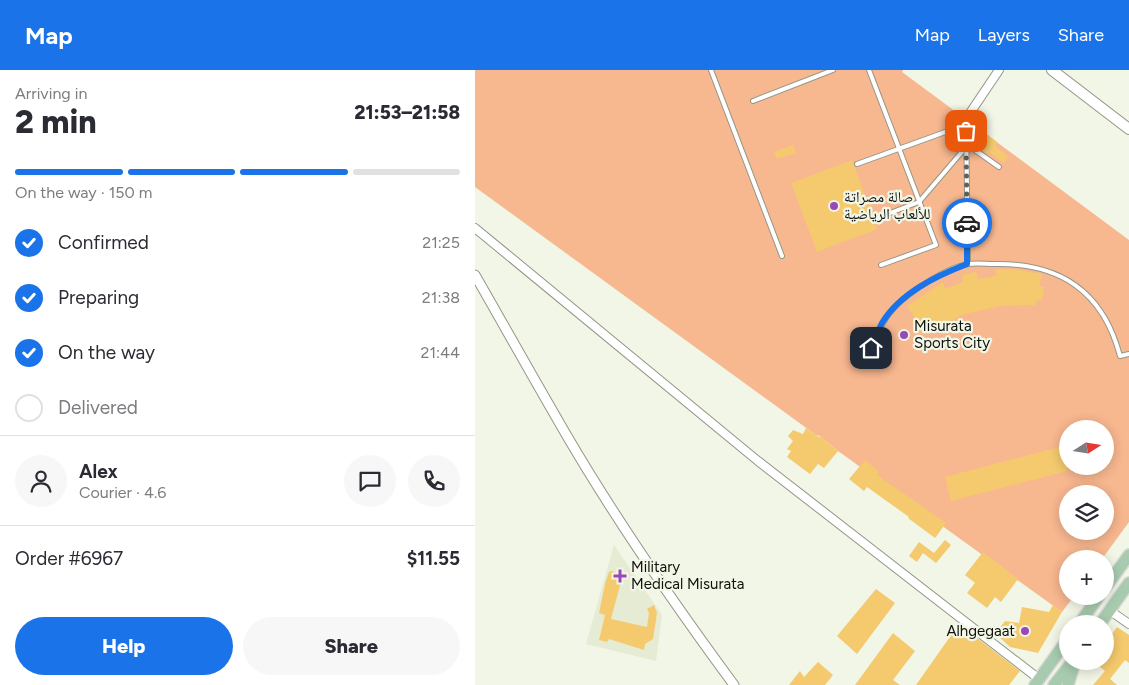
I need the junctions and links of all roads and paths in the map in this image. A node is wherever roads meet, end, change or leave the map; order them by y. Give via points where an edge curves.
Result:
1 (711, 70) edge
2 (833, 70) edge
3 (869, 70) edge
4 (999, 70) edge
5 (1052, 70) edge
6 (753, 101) dead end
7 (966, 119) junction
8 (1129, 129) edge
9 (948, 130) junction
10 (966, 145) junction
11 (899, 149) junction
12 (857, 164) dead end
13 (999, 167) dead end
14 (919, 202) junction
15 (877, 218) dead end
16 (475, 228) edge
17 (782, 256) dead end
18 (881, 264) dead end
19 (967, 264) junction
20 (475, 275) edge
21 (871, 348) dead end
22 (1129, 354) edge
23 (1129, 555) edge
24 (1114, 576) edge
25 (1129, 583) edge
26 (1109, 610) junction
27 (1106, 615) edge
28 (1129, 624) edge
29 (1059, 651) edge
30 (1066, 670) edge
31 (1072, 670) edge
32 (1037, 682) edge
33 (734, 685) edge
34 (1054, 685) edge
35 (1068, 685) edge

1 - 17 lane
2 - 6 lane
3 - 11 lane
4 - 7 street
5 - 8 main road
7 - 9 lane
7 - 10 lane
9 - 10 lane
9 - 11 lane
10 - 13 lane
10 - 14 lane
10 - 19 lane
11 - 12 lane
11 - 14 lane
14 - 15 lane
14 - 18 lane via 936,245
16 - 32 street via 758,461
19 - 21 lane via 943,274 906,297 883,322
19 - 22 lane via 1015,264 1064,277 1087,294 1099,310 1120,356
20 - 33 street via 596,483
23 - 24 main road
25 - 26 main road
26 - 27 main road
26 - 28 street
29 - 32 main road
30 - 34 main road
31 - 35 main road

